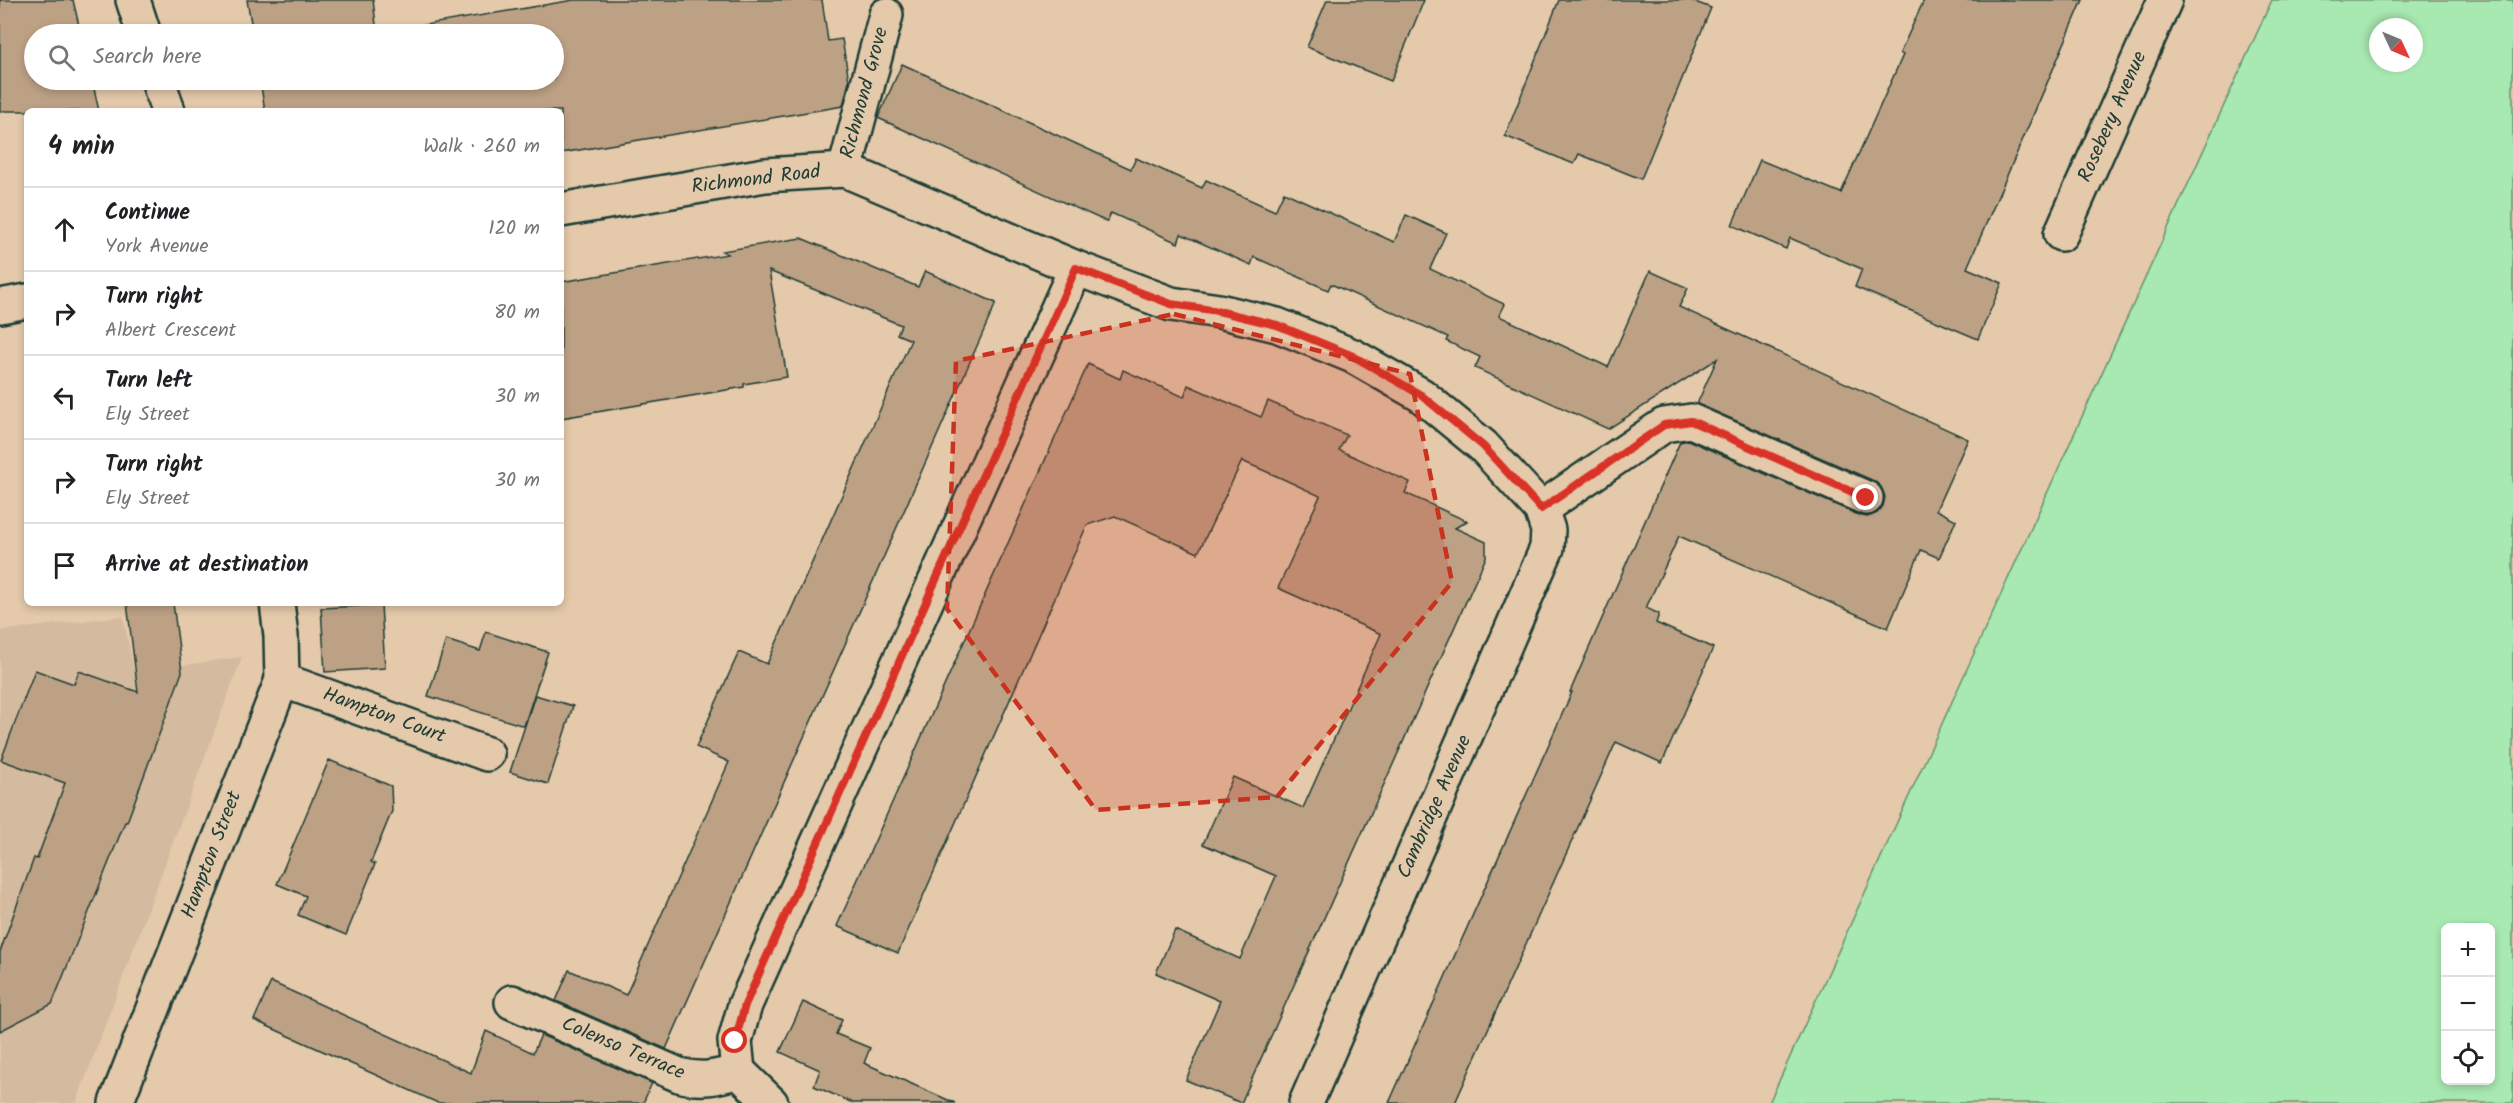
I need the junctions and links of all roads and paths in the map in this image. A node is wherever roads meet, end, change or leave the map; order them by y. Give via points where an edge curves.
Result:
1 (133, 0) edge
2 (2165, 0) edge
3 (886, 15) dead end
4 (141, 24) edge
5 (161, 90) edge
6 (167, 108) edge
7 (845, 170) junction
8 (564, 209) edge
9 (2061, 234) dead end
10 (1076, 268) junction
11 (24, 302) edge
12 (0, 306) edge
13 (1866, 498) dead end
14 (1541, 509) junction
15 (277, 606) edge
16 (282, 680) junction
17 (487, 754) dead end
18 (512, 1002) dead end
19 (738, 1071) junction
20 (116, 1103) edge
21 (771, 1103) edge
22 (1306, 1103) edge

1 - 4 street
2 - 9 street, Rosebery Avenue
3 - 7 street, Richmond Grove
5 - 6 street
7 - 8 street, Richmond Road via 765,175
7 - 10 street, Richmond Road
10 - 14 street, Richmond Road via 1171,304 1277,325 1353,356 1421,395 1474,439
10 - 19 street via 745,1005 735,1041
11 - 12 street
13 - 14 street via 1691,421 1664,425
14 - 22 street, Cambridge Avenue via 1548,530 1547,548
15 - 16 street, Hampton Street
16 - 17 street, Hampton Court
16 - 20 street, Hampton Street
18 - 19 street, Colenso Terrace via 696,1080
19 - 21 street

